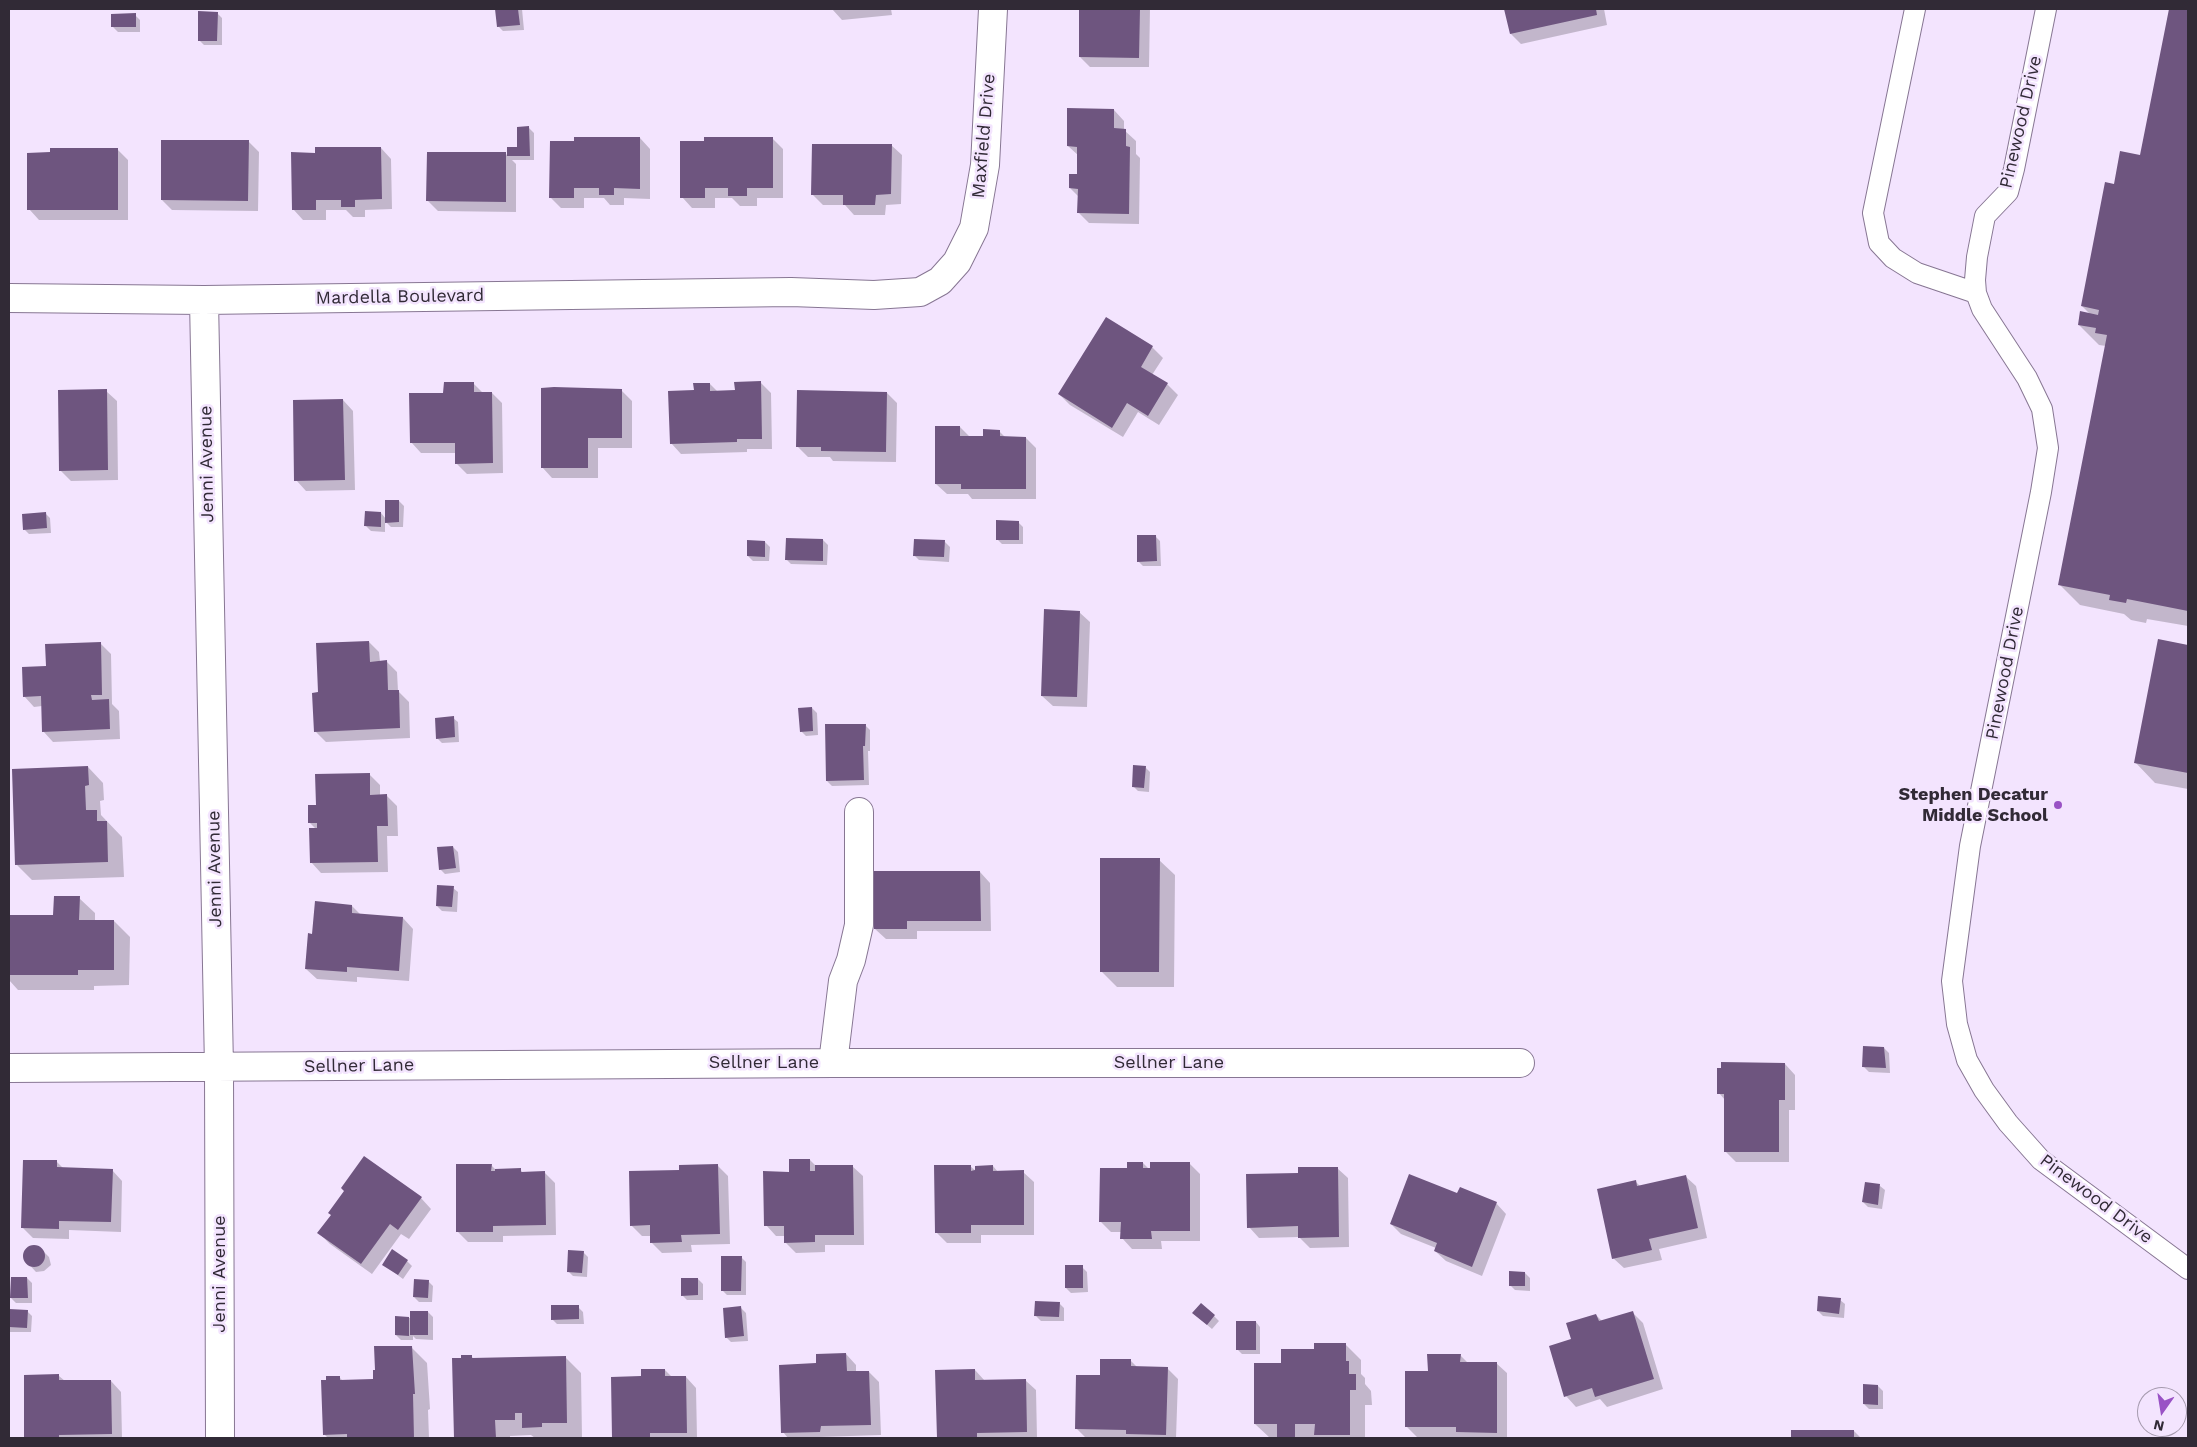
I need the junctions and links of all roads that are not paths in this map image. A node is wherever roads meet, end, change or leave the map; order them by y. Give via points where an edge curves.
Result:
1 (993, 9) edge
2 (1914, 9) edge
3 (2046, 9) edge
4 (791, 292) joint
5 (1976, 293) junction
6 (9, 298) edge
7 (204, 300) junction
8 (859, 812) dead end
9 (833, 1063) junction
10 (1520, 1063) dead end
11 (9, 1068) edge
12 (220, 1068) junction
13 (2188, 1269) edge
14 (220, 1438) edge

1 - 4 street, Maxfield Drive via 985,165 974,228 957,262 940,281 920,292 874,295
2 - 5 lane via 1873,213 1879,243 1893,258 1916,274
3 - 5 lane, Pinewood Drive via 2008,192 1985,216 1977,257
4 - 7 street, Mardella Boulevard
5 - 13 lane, Pinewood Drive via 1982,309 2027,378 2042,409 2048,448 1970,846 1952,981 1957,1024 1967,1060 1984,1090 2041,1160
6 - 7 street, Mardella Boulevard
7 - 12 street, Jenni Avenue
8 - 9 street via 859,925 843,981
9 - 10 street, Sellner Lane
9 - 12 street, Sellner Lane
11 - 12 street, Sellner Lane
12 - 14 street, Jenni Avenue

